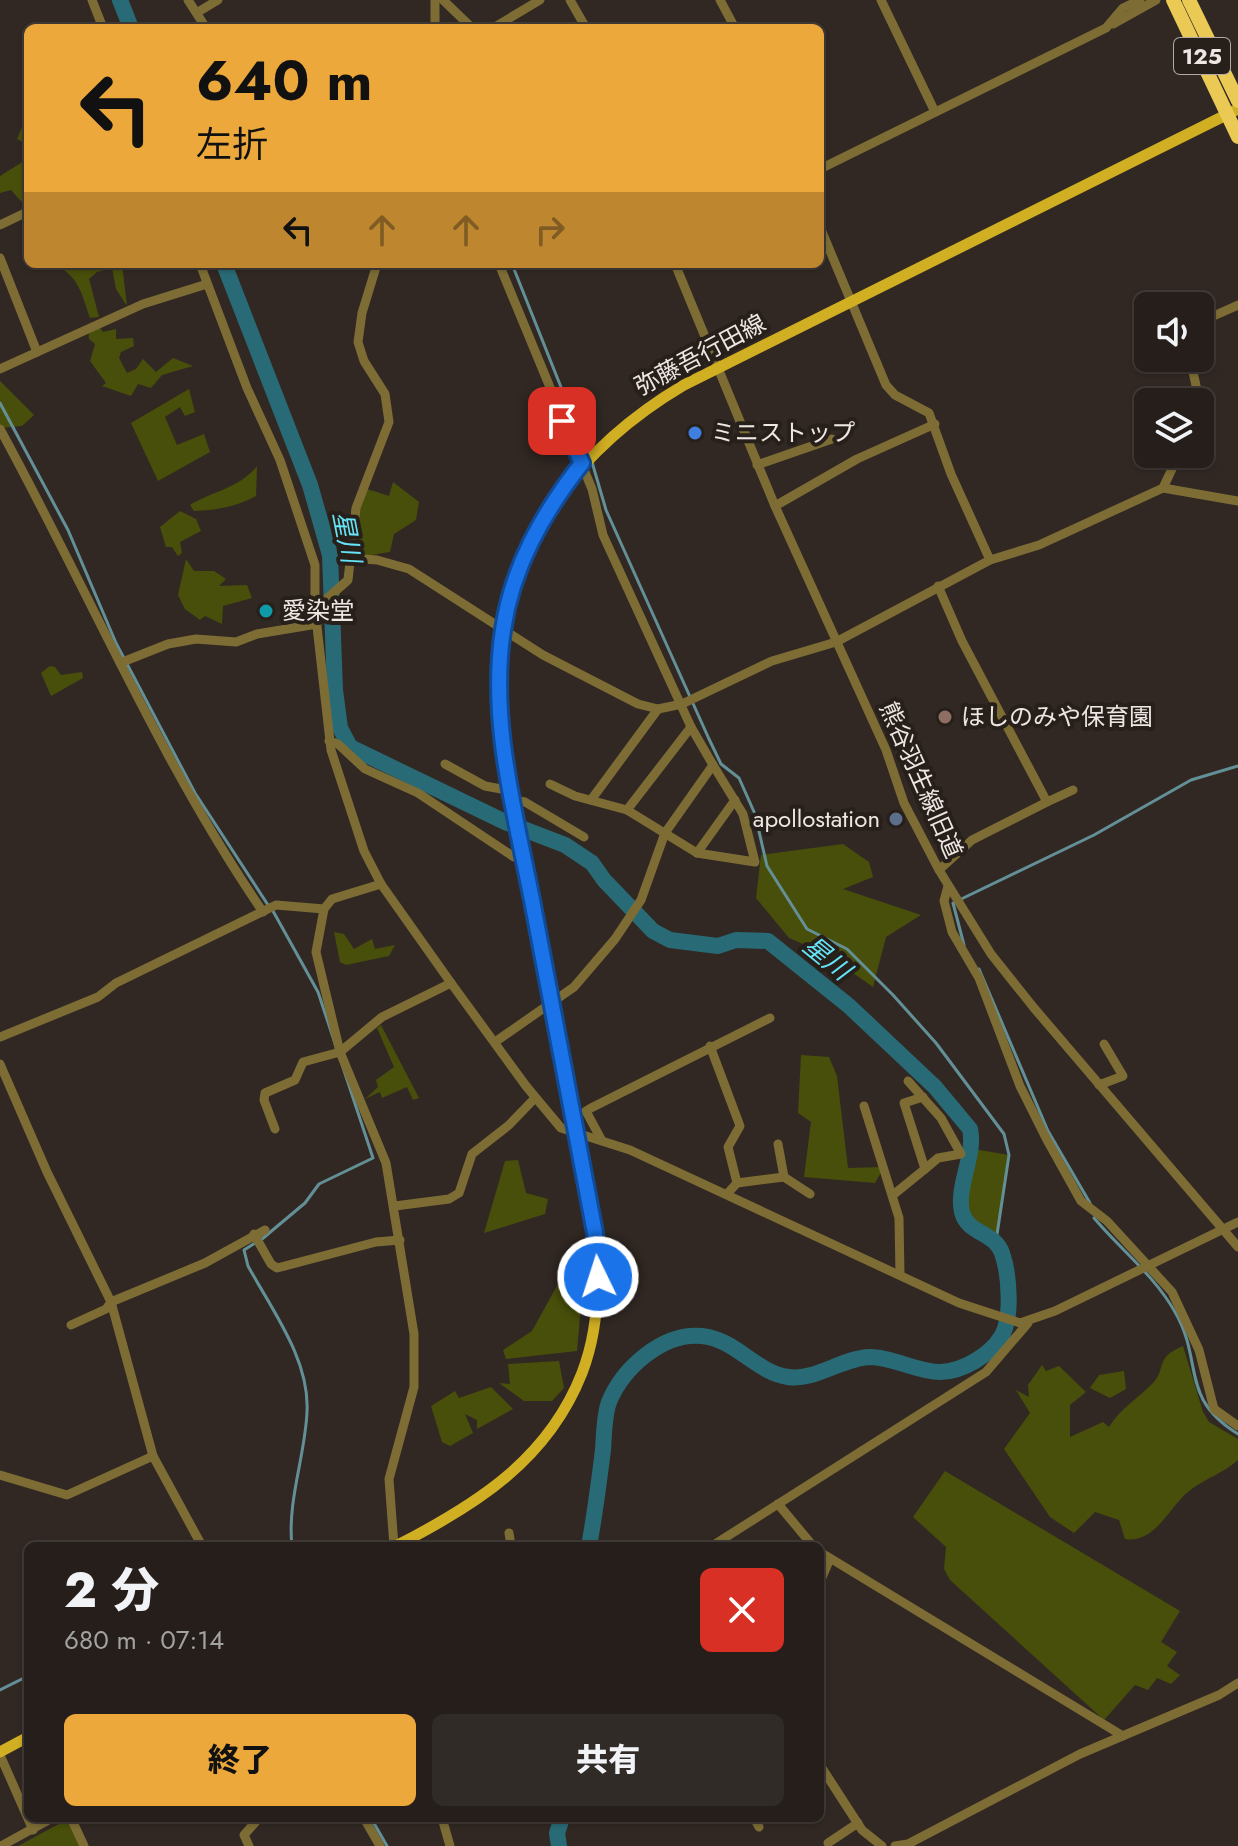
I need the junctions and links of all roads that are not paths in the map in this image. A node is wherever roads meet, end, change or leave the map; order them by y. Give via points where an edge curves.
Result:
1 (92, 0) edge
2 (188, 0) edge
3 (218, 0) edge
4 (435, 0) edge
5 (443, 0) edge
6 (540, 0) edge
7 (570, 0) edge
8 (720, 0) edge
9 (881, 0) edge
10 (1140, 0) edge
11 (1156, 0) edge
12 (1173, 0) edge
13 (1189, 0) edge
14 (198, 12) junction
15 (101, 24) edge
16 (204, 24) edge
17 (435, 24) edge
18 (468, 24) edge
19 (500, 24) edge
20 (584, 24) edge
21 (733, 24) edge
22 (1106, 28) junction
23 (1238, 101) edge
24 (935, 112) junction
25 (1233, 112) edge
26 (1238, 137) edge
27 (824, 167) edge
28 (24, 213) edge
29 (0, 225) edge
30 (824, 236) edge
31 (0, 258) edge
32 (201, 268) edge
33 (376, 268) edge
34 (501, 268) edge
35 (677, 268) edge
36 (207, 284) junction
37 (852, 301) junction
38 (1238, 305) edge
39 (1214, 316) edge
40 (37, 352) junction
41 (719, 367) junction
42 (0, 369) edge
43 (935, 424) junction
44 (0, 429) edge
45 (832, 439) dead end
46 (582, 463) junction
47 (757, 465) junction
48 (1172, 468) edge
49 (1163, 488) junction
50 (1238, 501) edge
51 (775, 506) junction
52 (349, 558) junction
53 (990, 560) junction
54 (938, 586) junction
55 (315, 609) junction
56 (317, 624) junction
57 (503, 628) junction
58 (836, 642) junction
59 (120, 663) junction
60 (682, 704) junction
61 (658, 709) junction
62 (691, 727) junction
63 (329, 741) junction
64 (445, 764) dead end
65 (713, 765) junction
66 (550, 784) dead end
67 (1073, 790) dead end
68 (513, 799) junction
69 (591, 800) junction
70 (735, 800) junction
71 (1047, 802) junction
72 (627, 810) junction
73 (665, 833) junction
74 (584, 837) dead end
75 (697, 853) junction
76 (523, 854) junction
77 (939, 870) junction
78 (381, 884) junction
79 (948, 886) junction
80 (324, 909) junction
81 (263, 912) junction
82 (451, 983) junction
83 (552, 1004) junction
84 (770, 1018) dead end
85 (0, 1037) edge
86 (495, 1042) junction
87 (1104, 1044) dead end
88 (710, 1046) junction
89 (340, 1052) junction
90 (0, 1064) edge
91 (908, 1081) dead end
92 (1099, 1085) junction
93 (923, 1097) junction
94 (535, 1098) junction
95 (864, 1106) dead end
96 (275, 1129) dead end
97 (576, 1133) junction
98 (601, 1139) junction
99 (778, 1144) dead end
100 (925, 1169) junction
101 (784, 1177) junction
102 (737, 1183) junction
103 (727, 1194) junction
104 (810, 1194) dead end
105 (893, 1195) junction
106 (395, 1206) junction
107 (1238, 1222) edge
108 (1222, 1229) junction
109 (400, 1240) junction
110 (1238, 1247) edge
111 (1146, 1264) junction
112 (900, 1275) junction
113 (111, 1302) junction
114 (1024, 1323) junction
115 (71, 1325) dead end
116 (1238, 1426) edge
117 (153, 1456) junction
118 (0, 1475) edge
119 (778, 1504) junction
120 (509, 1533) dead end
121 (200, 1542) edge
122 (395, 1542) edge
123 (402, 1542) edge
124 (510, 1542) edge
125 (718, 1542) edge
126 (810, 1542) edge
127 (824, 1556) edge
128 (829, 1561) junction
129 (824, 1573) edge
130 (1238, 1683) edge
131 (1123, 1736) junction
132 (24, 1739) edge
133 (0, 1753) edge
134 (824, 1773) edge
135 (24, 1809) edge
136 (30, 1822) edge
137 (46, 1822) edge
138 (73, 1822) edge
139 (255, 1822) edge
140 (366, 1822) edge
141 (443, 1822) edge
142 (858, 1823) junction
143 (33, 1830) junction
144 (828, 1843) dead end
145 (1, 1846) edge
146 (84, 1846) edge
147 (249, 1846) edge
148 (380, 1846) edge
149 (450, 1846) edge
150 (882, 1846) edge
151 (895, 1846) edge

1 - 15 street
2 - 14 street
3 - 14 street
4 - 17 street
5 - 18 street
6 - 19 street
7 - 20 street
8 - 21 street
9 - 24 street
10 - 22 street via 1123,8
11 - 22 street
12 - 25 highway, 125
13 - 23 highway, 125
14 - 16 street
22 - 24 street
24 - 27 street
25 - 26 highway, 125
25 - 37 main road, 弥藤吾行田線
28 - 29 street
30 - 37 street
31 - 40 street
32 - 36 street
33 - 52 street via 358,342 385,394 389,422 356,508
34 - 46 street
35 - 41 street, 熊谷羽生線旧道
36 - 40 street via 143,304
36 - 55 street via 294,498 315,565
37 - 41 main road, 弥藤吾行田線
37 - 43 street via 886,385 929,413
38 - 39 street
40 - 42 street
41 - 46 main road, 弥藤吾行田線 via 631,418
41 - 47 street, 熊谷羽生線旧道
43 - 51 street via 857,459
43 - 53 street
44 - 59 street
45 - 47 street
46 - 57 main road, 弥藤吾行田線 via 531,542
46 - 60 street via 603,535
47 - 51 street, 熊谷羽生線旧道
48 - 49 street
49 - 50 street
49 - 53 street via 1039,545
51 - 58 street, 熊谷羽生線旧道
52 - 55 street via 348,580
52 - 57 street via 409,569
53 - 54 street
54 - 58 street
54 - 71 street
55 - 56 street
56 - 59 street via 236,642 196,639 168,644
56 - 63 street
57 - 61 street via 587,678
57 - 68 main road, 弥藤吾行田線 via 499,687
58 - 60 street via 772,661
58 - 77 street, 熊谷羽生線旧道 via 886,750 904,803
59 - 81 street via 219,848
60 - 61 street
60 - 62 street
61 - 69 street
62 - 65 street
62 - 72 street
63 - 76 street via 365,769 418,793 514,857
63 - 78 street via 350,812
64 - 68 street
65 - 70 street
65 - 73 street
66 - 69 street
67 - 71 street
68 - 74 street
68 - 76 main road, 弥藤吾行田線
69 - 72 street
70 - 75 street
70 - 75 street via 755,862
71 - 77 street via 972,840
72 - 73 street
73 - 75 street
73 - 83 street via 641,900 574,987
76 - 83 main road, 弥藤吾行田線
77 - 79 street, 熊谷羽生線旧道
78 - 80 street via 332,899
78 - 82 street
79 - 92 street, 熊谷羽生線旧道 via 991,954
79 - 111 street via 944,901 952,932 979,978 1046,1138 1081,1201
80 - 81 street via 276,905
80 - 89 street via 317,967
81 - 85 street via 116,983 98,997
82 - 86 street
82 - 89 street via 382,1017
83 - 86 street
83 - 97 main road, 弥藤吾行田線
84 - 88 street
86 - 94 street
87 - 92 street via 1123,1076
88 - 98 street via 586,1111
88 - 102 street via 740,1126 728,1147
89 - 96 street via 303,1062 295,1080 265,1093
89 - 106 street via 386,1163
90 - 113 street
91 - 93 street
92 - 108 street, 熊谷羽生線旧道
93 - 100 street via 904,1103
93 - 100 street via 961,1154 938,1158
94 - 97 street via 561,1128
94 - 106 street via 472,1154 459,1193
95 - 105 street
97 - 98 street
97 - 123 main road, 弥藤吾行田線 via 598,1277 582,1373 553,1428 514,1472 477,1502
98 - 103 street
99 - 101 street
100 - 105 street
101 - 102 street
101 - 104 street
102 - 103 street
103 - 112 street
105 - 112 street
106 - 109 street
107 - 108 street
108 - 110 street, 熊谷羽生線旧道
108 - 111 street
109 - 113 street via 277,1268 260,1232 205,1263
109 - 122 street via 414,1334 414,1387 389,1479
111 - 114 street
111 - 116 street via 1186,1317 1214,1409
112 - 114 street via 999,1319
113 - 115 street
113 - 117 street
114 - 119 street via 994,1366
117 - 118 street via 67,1495
117 - 121 street
119 - 125 street
119 - 126 street
120 - 124 street
127 - 128 street
128 - 129 street
128 - 131 street
130 - 131 street
131 - 151 street
132 - 133 main road
133 - 135 street
134 - 142 street
136 - 143 street
137 - 143 street
138 - 146 street
139 - 147 street via 244,1835
140 - 148 street
141 - 149 street
142 - 144 street
142 - 150 street
143 - 145 street

